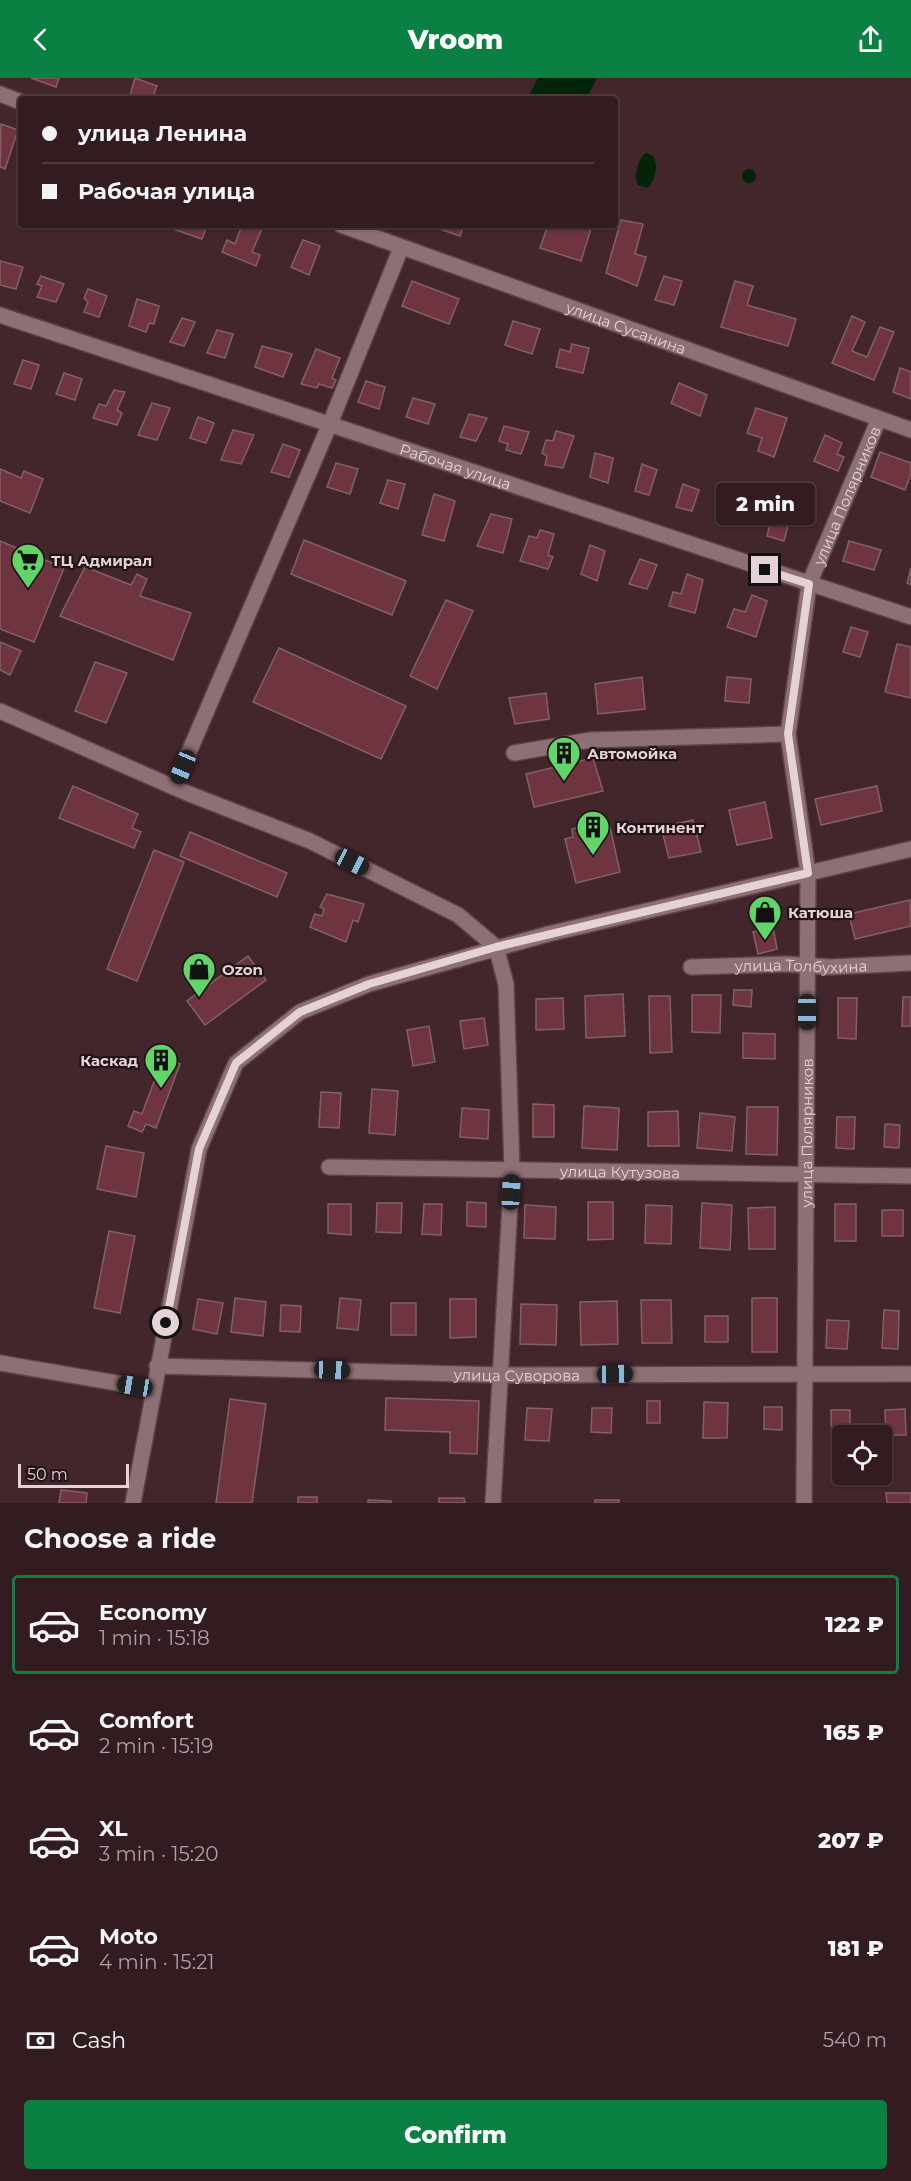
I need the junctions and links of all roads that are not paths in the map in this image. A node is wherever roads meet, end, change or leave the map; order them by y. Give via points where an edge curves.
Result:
1 (0, 94) edge
2 (18, 101) edge
3 (349, 228) edge
4 (401, 248) junction
5 (0, 315) edge
6 (879, 419) junction
7 (329, 426) junction
8 (911, 430) edge
9 (809, 584) junction
10 (911, 617) edge
11 (0, 711) edge
12 (788, 734) junction
13 (514, 753) dead end
14 (174, 787) junction
15 (911, 849) edge
16 (808, 873) junction
17 (496, 947) junction
18 (911, 963) edge
19 (807, 965) junction
20 (691, 967) dead end
21 (328, 1167) dead end
22 (512, 1169) junction
23 (808, 1176) junction
24 (911, 1176) edge
25 (0, 1363) edge
26 (158, 1366) junction
27 (803, 1373) junction
28 (911, 1374) edge
29 (500, 1375) junction
30 (152, 1389) junction
31 (133, 1503) edge
32 (494, 1503) edge
33 (804, 1503) edge

1 - 2 street
3 - 4 street, улица Сусанина
4 - 6 street, улица Сусанина
4 - 7 street
5 - 7 street, Рабочая улица
6 - 8 street, улица Сусанина
6 - 9 street, улица Полярников
7 - 9 street, Рабочая улица
7 - 14 street
9 - 10 street, Рабочая улица
9 - 12 street, улица Полярников
11 - 14 street
12 - 13 street via 590,740
12 - 16 street, улица Полярников
14 - 17 street via 310,841 458,915
15 - 16 street
16 - 17 street
16 - 19 street, улица Полярников
17 - 22 street via 506,984
17 - 26 street via 369,984 300,1012 236,1063 199,1149
18 - 19 street, улица Толбухина
19 - 20 street, улица Толбухина
19 - 23 street, улица Полярников
21 - 22 street, улица Кутузова
22 - 23 street, улица Кутузова
22 - 29 street
23 - 24 street, улица Кутузова
23 - 27 street, улица Полярников
25 - 30 street
26 - 29 street, улица Суворова
26 - 30 street
27 - 28 street, улица Суворова
27 - 29 street, улица Суворова
27 - 33 street, улица Полярников
29 - 32 street
30 - 31 street

